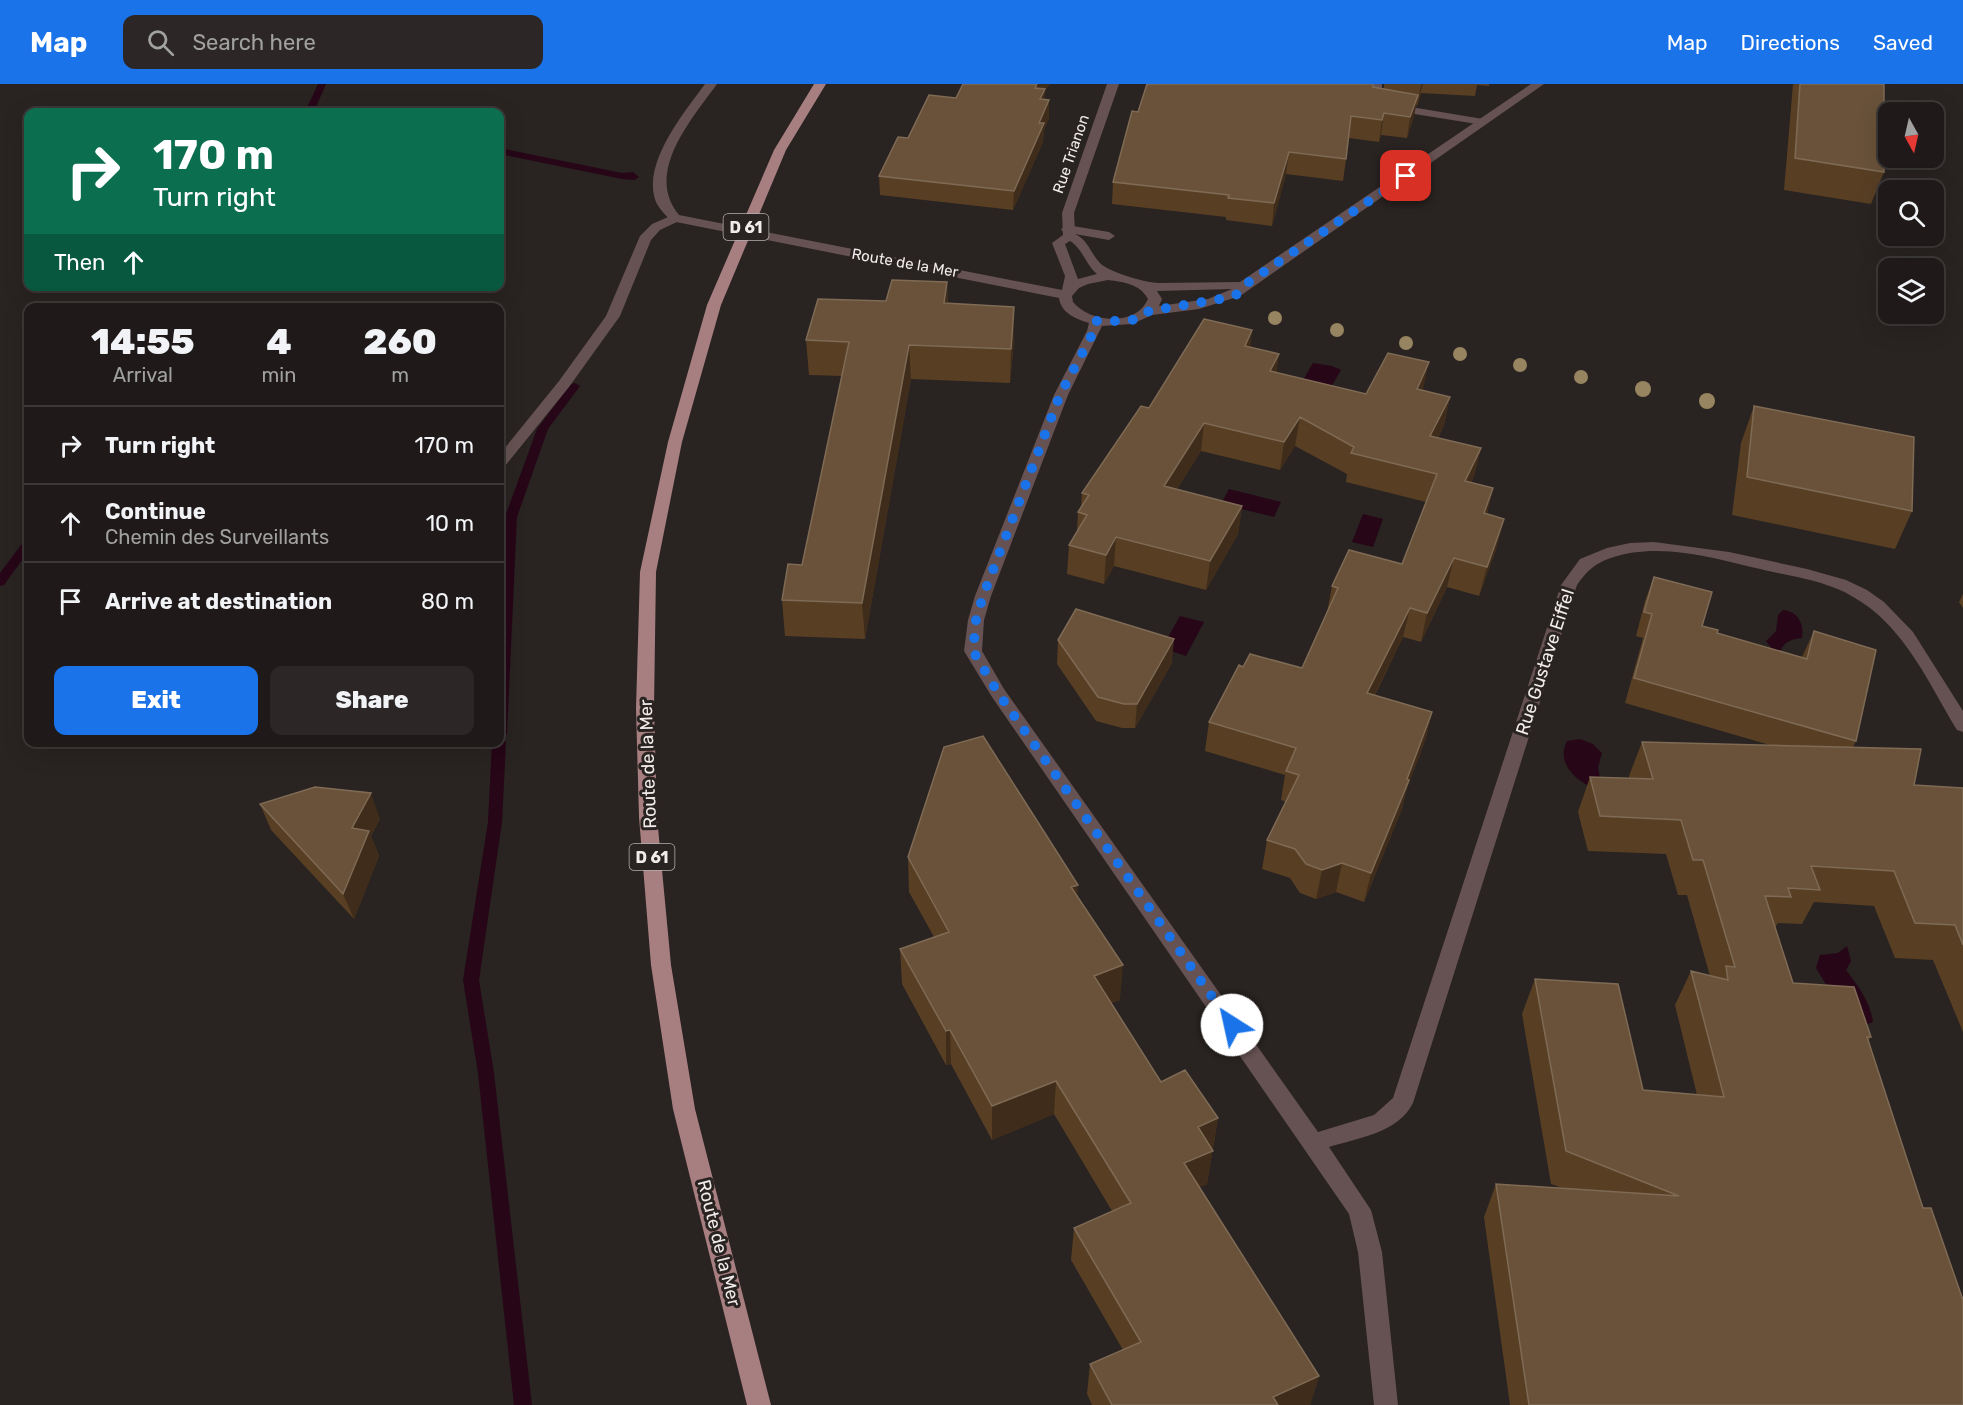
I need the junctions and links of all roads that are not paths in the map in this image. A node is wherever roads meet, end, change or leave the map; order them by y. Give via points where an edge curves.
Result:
1 (711, 84) edge
2 (820, 84) edge
3 (1113, 84) edge
4 (1376, 84) edge
5 (1538, 84) edge
6 (1483, 122) junction
7 (675, 218) junction
8 (1068, 233) junction
9 (1109, 236) dead end
10 (1108, 276) junction
11 (1243, 286) junction
12 (1147, 287) junction
13 (1069, 291) junction
14 (1149, 311) junction
15 (1096, 321) junction
16 (504, 458) edge
17 (1963, 726) edge
18 (1315, 1142) junction
19 (759, 1405) edge
20 (1386, 1405) edge

1 - 7 street via 677,132 660,173 662,202
2 - 19 main road, Route de la Mer / D 61 via 780,150 714,305 675,442 648,572 648,817 661,965 684,1109
3 - 8 street, Rue Trianon via 1068,213
4 - 6 street via 1375,105
5 - 6 street
6 - 11 street
7 - 13 street, Route de la Mer via 862,256
7 - 16 street via 656,227 645,239 613,316
8 - 9 street
8 - 10 street
8 - 13 street, Rue Trianon via 1058,243 1072,276
10 - 12 street via 1130,279
10 - 13 street via 1093,277
11 - 12 street via 1223,283 1193,288
11 - 14 street via 1227,298
12 - 14 street via 1155,299
13 - 15 street via 1066,303 1072,311
14 - 15 street via 1127,321
15 - 18 street via 1060,395 983,596 973,651 998,693
17 - 18 street, Rue Gustave Eiffel via 1911,640 1892,619 1861,594 1829,579 1688,548 1619,551 1585,564 1569,585 1402,1103 1381,1122
18 - 20 street via 1360,1210 1370,1252

